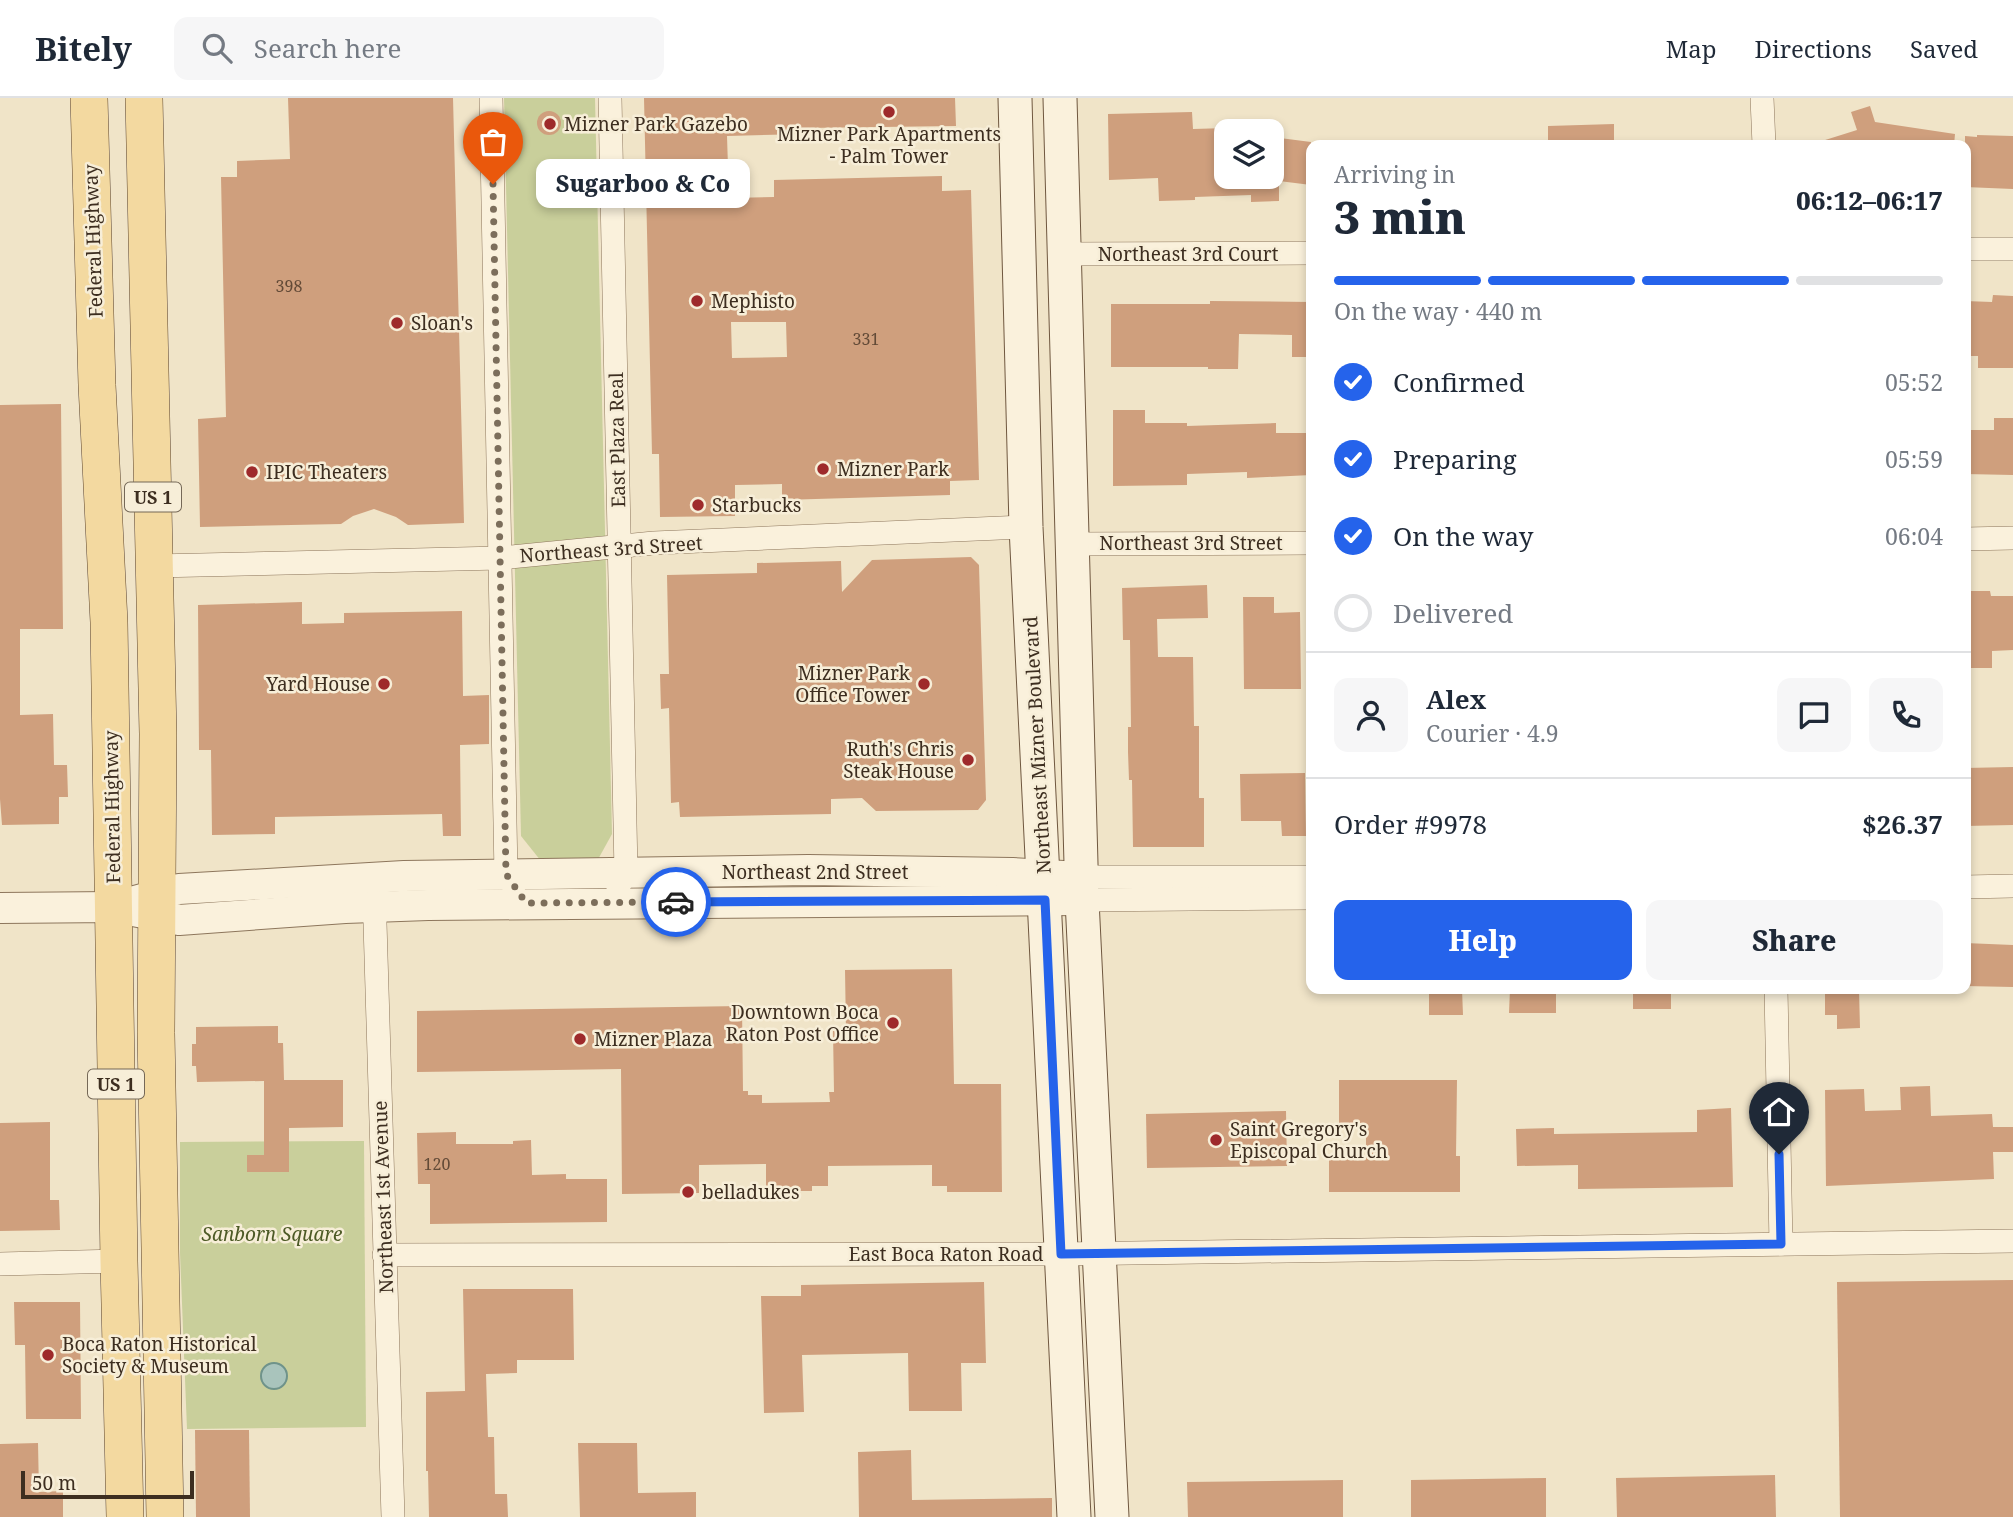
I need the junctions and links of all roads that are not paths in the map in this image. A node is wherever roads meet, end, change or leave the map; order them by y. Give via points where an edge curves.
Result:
1 (89, 98) edge
2 (144, 98) edge
3 (491, 98) edge
4 (610, 98) edge
5 (1015, 98) edge
6 (1060, 98) edge
7 (1762, 98) edge
8 (1763, 140) edge
9 (1017, 151) junction
10 (1971, 249) edge
11 (2013, 249) edge
12 (1306, 253) edge
13 (1065, 254) junction
14 (1026, 527) junction
15 (1971, 538) edge
16 (2013, 538) edge
17 (1306, 543) edge
18 (1071, 544) junction
19 (620, 547) junction
20 (500, 558) junction
21 (155, 566) junction
22 (626, 872) junction
23 (506, 874) junction
24 (1306, 878) edge
25 (1044, 887) junction
26 (1971, 887) edge
27 (2013, 887) edge
28 (1082, 888) junction
29 (1258, 888) junction
30 (374, 892) junction
31 (1306, 897) edge
32 (526, 903) junction
33 (610, 903) junction
34 (156, 905) junction
35 (113, 907) junction
36 (0, 908) edge
37 (1776, 994) edge
38 (2013, 1241) edge
39 (1781, 1244) junction
40 (1099, 1253) junction
41 (1061, 1254) junction
42 (384, 1255) junction
43 (119, 1261) junction
44 (0, 1264) edge
45 (125, 1517) edge
46 (165, 1517) edge
47 (393, 1517) edge
48 (1074, 1517) edge
49 (1112, 1517) edge

1 - 35 main road, Federal Highway / US 1 via 109,622
2 - 21 main road, US 1
3 - 20 street
4 - 19 street, East Plaza Real
5 - 9 main road, Northeast Mizner Boulevard
6 - 13 main road, Northeast Mizner Boulevard
7 - 8 street
9 - 13 main road via 1031,161
9 - 14 main road, Northeast Mizner Boulevard
10 - 11 street
12 - 13 street, Northeast 3rd Court
13 - 18 main road, Northeast Mizner Boulevard
14 - 19 street, Northeast 3rd Street
14 - 25 main road, Northeast Mizner Boulevard
15 - 16 street
17 - 18 street, Northeast 3rd Street
18 - 28 main road, Northeast Mizner Boulevard
19 - 20 street, Northeast 3rd Street
19 - 22 street, East Plaza Real
20 - 21 street, Northeast 3rd Street
20 - 23 street
21 - 34 main road, US 1
22 - 23 street, Northeast 2nd Street
22 - 25 street, Northeast 2nd Street via 808,870
22 - 33 street, East Plaza Real
23 - 30 street, Northeast 2nd Street
23 - 32 street
24 - 29 street, Northeast 2nd Street
25 - 28 street, Northeast 2nd Street
25 - 33 street, Northeast 2nd Street
25 - 41 main road, Northeast Mizner Boulevard
26 - 27 street
28 - 29 street, Northeast 2nd Street
28 - 40 main road, Northeast Mizner Boulevard
29 - 31 street, Northeast 2nd Street
30 - 32 street, Northeast 2nd Street
30 - 34 street, Northeast 2nd Street via 200,919 179,920
30 - 42 street, Northeast 1st Avenue
32 - 33 street, Northeast 2nd Street
34 - 35 street, Northeast 2nd Street
34 - 46 main road, US 1
35 - 36 street, Northeast 2nd Street
35 - 43 main road, Federal Highway / US 1
37 - 39 street
38 - 39 street, East Boca Raton Road
39 - 40 street, East Boca Raton Road
40 - 41 street, East Boca Raton Road
40 - 49 main road, Northeast Mizner Boulevard
41 - 42 street, East Boca Raton Road
41 - 48 main road, Northeast Mizner Boulevard
42 - 47 street, Northeast 1st Avenue
43 - 44 street
43 - 45 main road, Federal Highway / US 1

